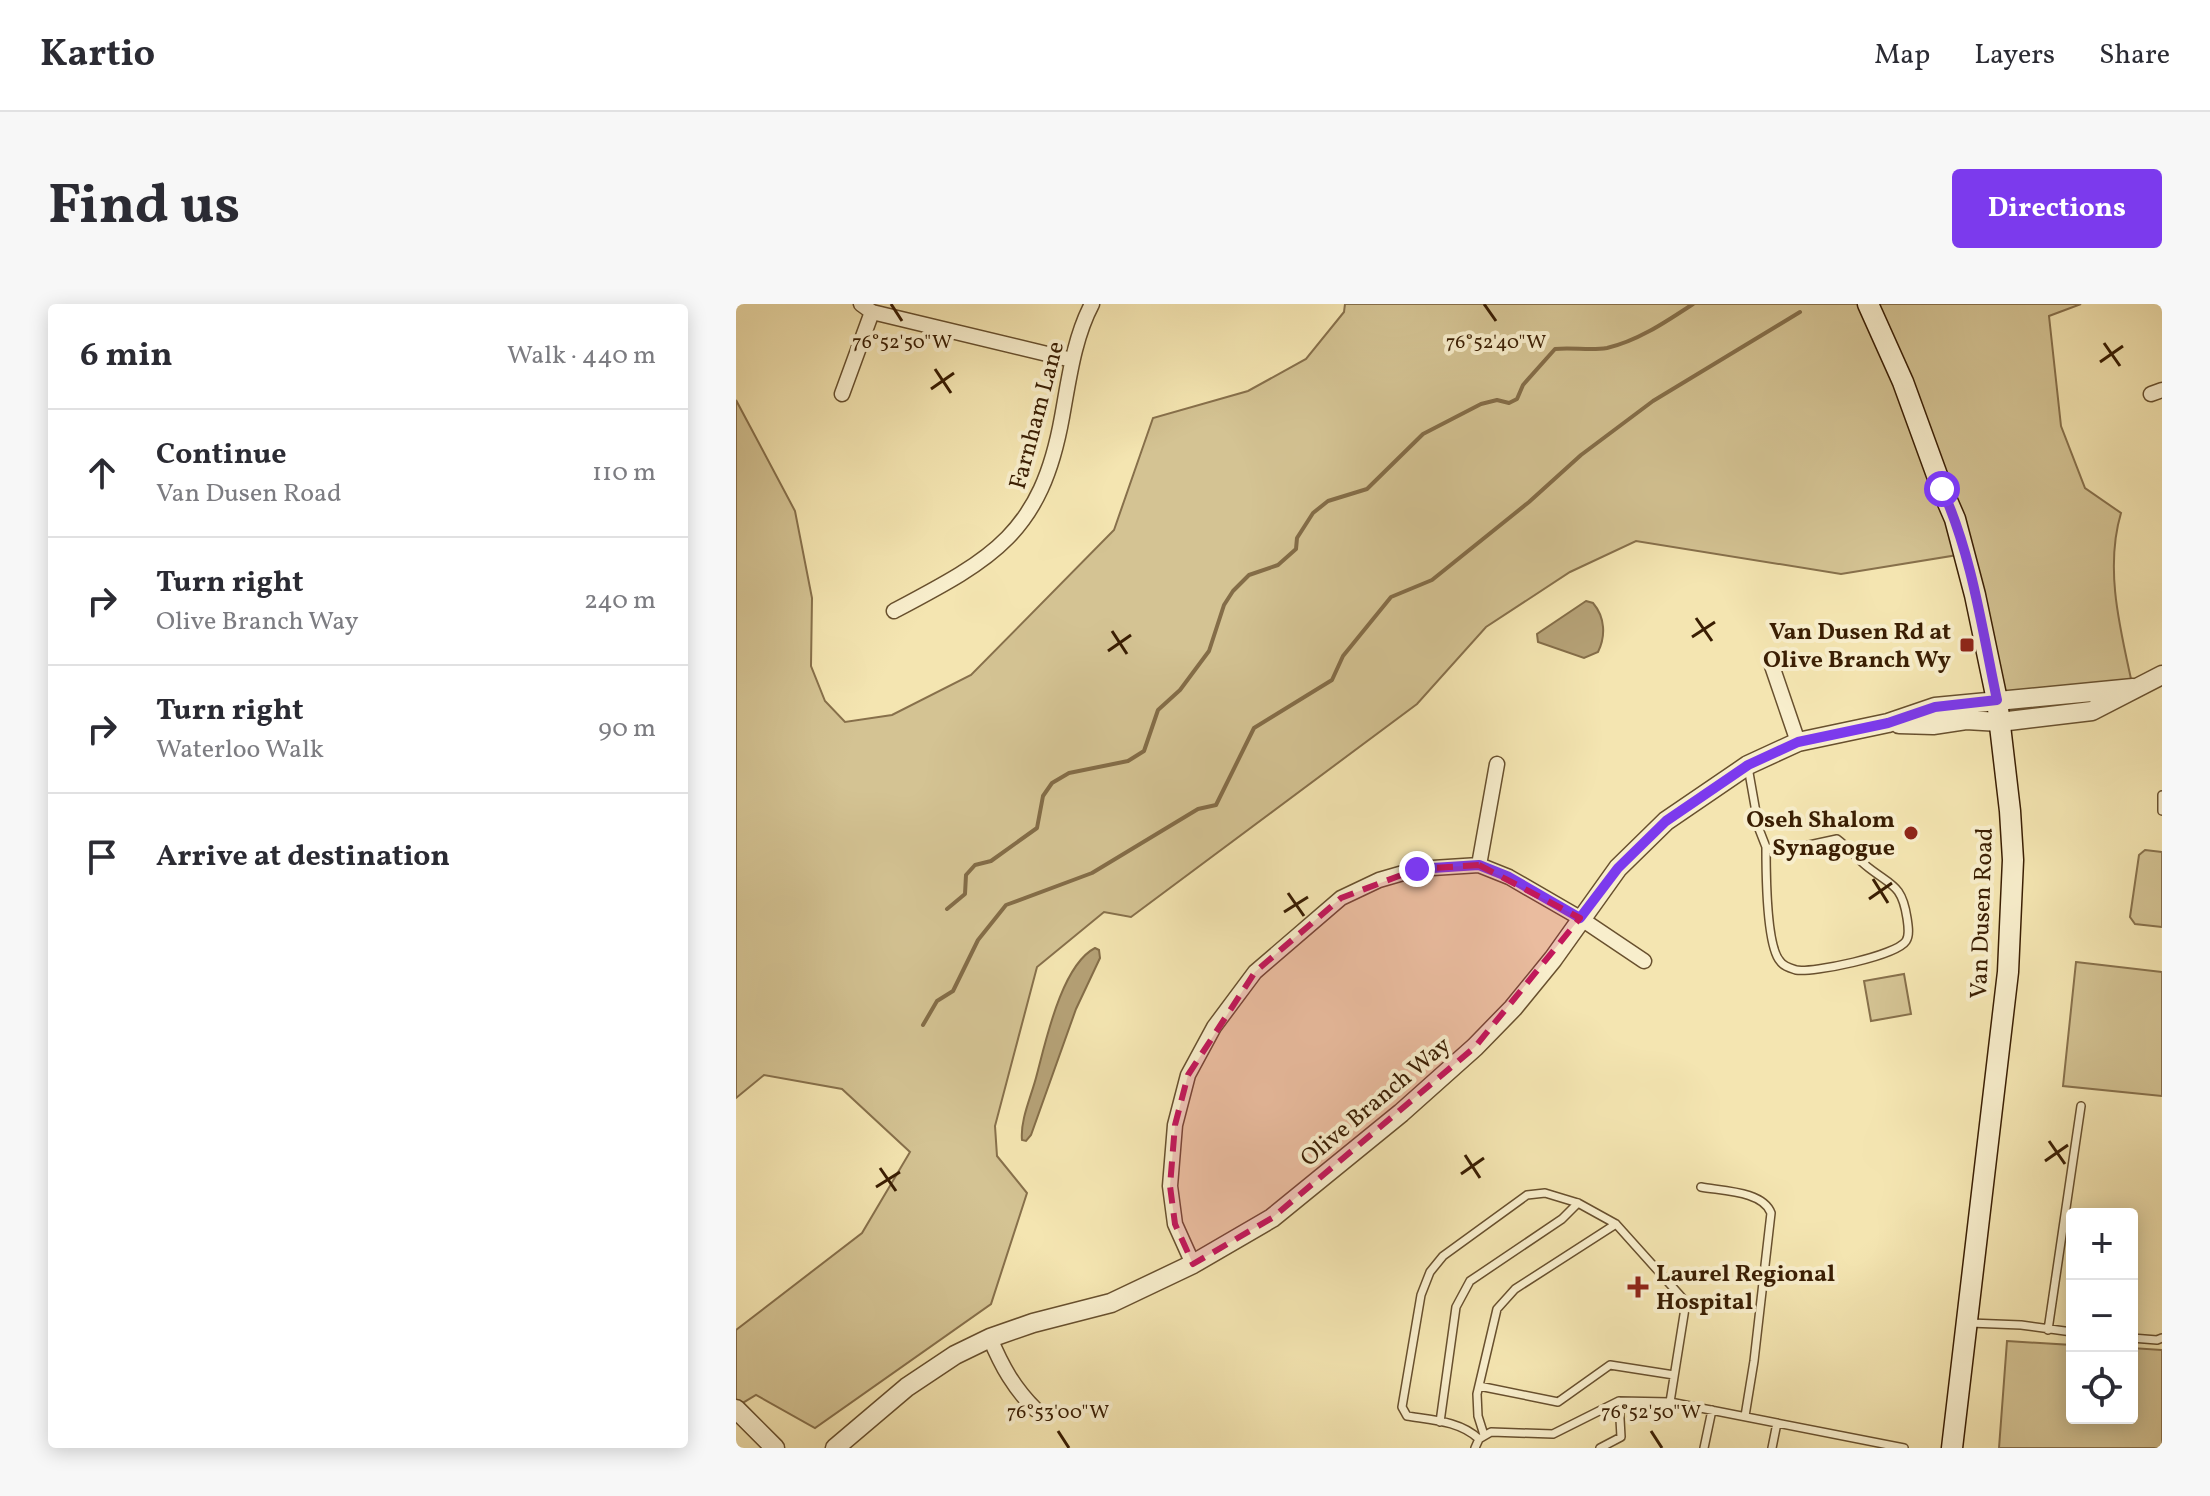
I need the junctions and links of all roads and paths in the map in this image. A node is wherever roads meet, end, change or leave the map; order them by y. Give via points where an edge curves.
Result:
1 (1092, 304) edge
2 (1868, 304) edge
3 (866, 308) edge
4 (1072, 360) junction
5 (842, 394) dead end
6 (894, 611) dead end
7 (1771, 663) dead end
8 (2162, 675) edge
9 (2133, 688) junction
10 (1997, 700) junction
11 (2000, 722) junction
12 (1888, 723) junction
13 (1798, 742) junction
14 (1497, 764) dead end
15 (1748, 765) junction
16 (2162, 795) edge
17 (2162, 811) edge
18 (1766, 847) junction
19 (1479, 865) junction
20 (1580, 918) junction
21 (1644, 961) dead end
22 (2081, 1106) dead end
23 (1701, 1187) dead end
24 (1578, 1203) junction
25 (1616, 1224) junction
26 (1193, 1264) junction
27 (1967, 1323) junction
28 (2048, 1330) junction
29 (2066, 1332) edge
30 (990, 1338) junction
31 (2138, 1338) edge
32 (2162, 1338) edge
33 (1674, 1375) junction
34 (1479, 1386) junction
35 (1619, 1401) junction
36 (1670, 1402) junction
37 (736, 1409) edge
38 (1036, 1410) dead end
39 (1712, 1410) junction
40 (1745, 1416) junction
41 (1440, 1422) junction
42 (1777, 1423) junction
43 (1481, 1437) junction
44 (1621, 1437) junction
45 (775, 1448) edge
46 (835, 1448) edge
47 (1475, 1448) edge
48 (1600, 1448) edge
49 (1619, 1448) edge
50 (1704, 1448) edge
51 (1772, 1448) edge
52 (1904, 1448) edge
53 (1952, 1448) edge

1 - 4 street, Farnham Lane
2 - 10 main road, Van Dusen Road via 1955,519
3 - 4 street
3 - 5 street
4 - 6 street, Farnham Lane via 1059,431 1033,507 1005,542 977,565
7 - 13 street
8 - 9 street
9 - 10 street, Olive Branch Way
9 - 11 street, Olive Branch Way via 2092,711
10 - 11 main road, Van Dusen Road
10 - 12 street, Olive Branch Way via 1935,707
11 - 12 street, Olive Branch Way
11 - 27 main road, Van Dusen Road via 2013,860 2008,972
12 - 13 street, Olive Branch Way
13 - 15 street, Olive Branch Way
14 - 19 street
15 - 18 lane
15 - 20 street, Olive Branch Way via 1666,821 1618,868
16 - 17 lane
18 - 18 lane via 1776,852 1837,839 1850,848 1902,895 1908,923 1904,944 1889,954 1852,962 1801,970 1782,964 1773,947
19 - 20 street
19 - 26 street via 1417,869 1341,898 1255,972 1214,1027 1188,1075 1174,1140 1170,1186 1175,1224
20 - 21 street
20 - 26 street, Olive Branch Way via 1513,1008 1412,1104 1272,1218
22 - 28 lane
23 - 40 lane via 1760,1199 1771,1213
24 - 25 lane
24 - 41 lane via 1470,1281 1456,1307
24 - 41 lane via 1545,1193 1527,1195 1443,1256 1430,1272 1421,1295 1402,1407 1407,1416
25 - 33 lane via 1686,1302
25 - 34 lane via 1515,1289 1497,1309
26 - 30 street, Olive Branch Way via 1111,1303
27 - 28 lane
27 - 53 main road, Van Dusen Road
28 - 29 lane
30 - 38 street via 1017,1391
30 - 46 street, Olive Branch Way via 907,1387
31 - 32 lane
33 - 34 lane via 1610,1365 1558,1402
33 - 36 lane
34 - 43 lane
35 - 36 lane
35 - 43 lane via 1553,1434 1491,1432
35 - 44 lane
36 - 39 lane
37 - 45 street
39 - 40 lane
39 - 50 lane
40 - 42 lane
41 - 43 lane
42 - 51 lane
42 - 52 lane
43 - 47 lane
44 - 48 lane
44 - 49 lane

